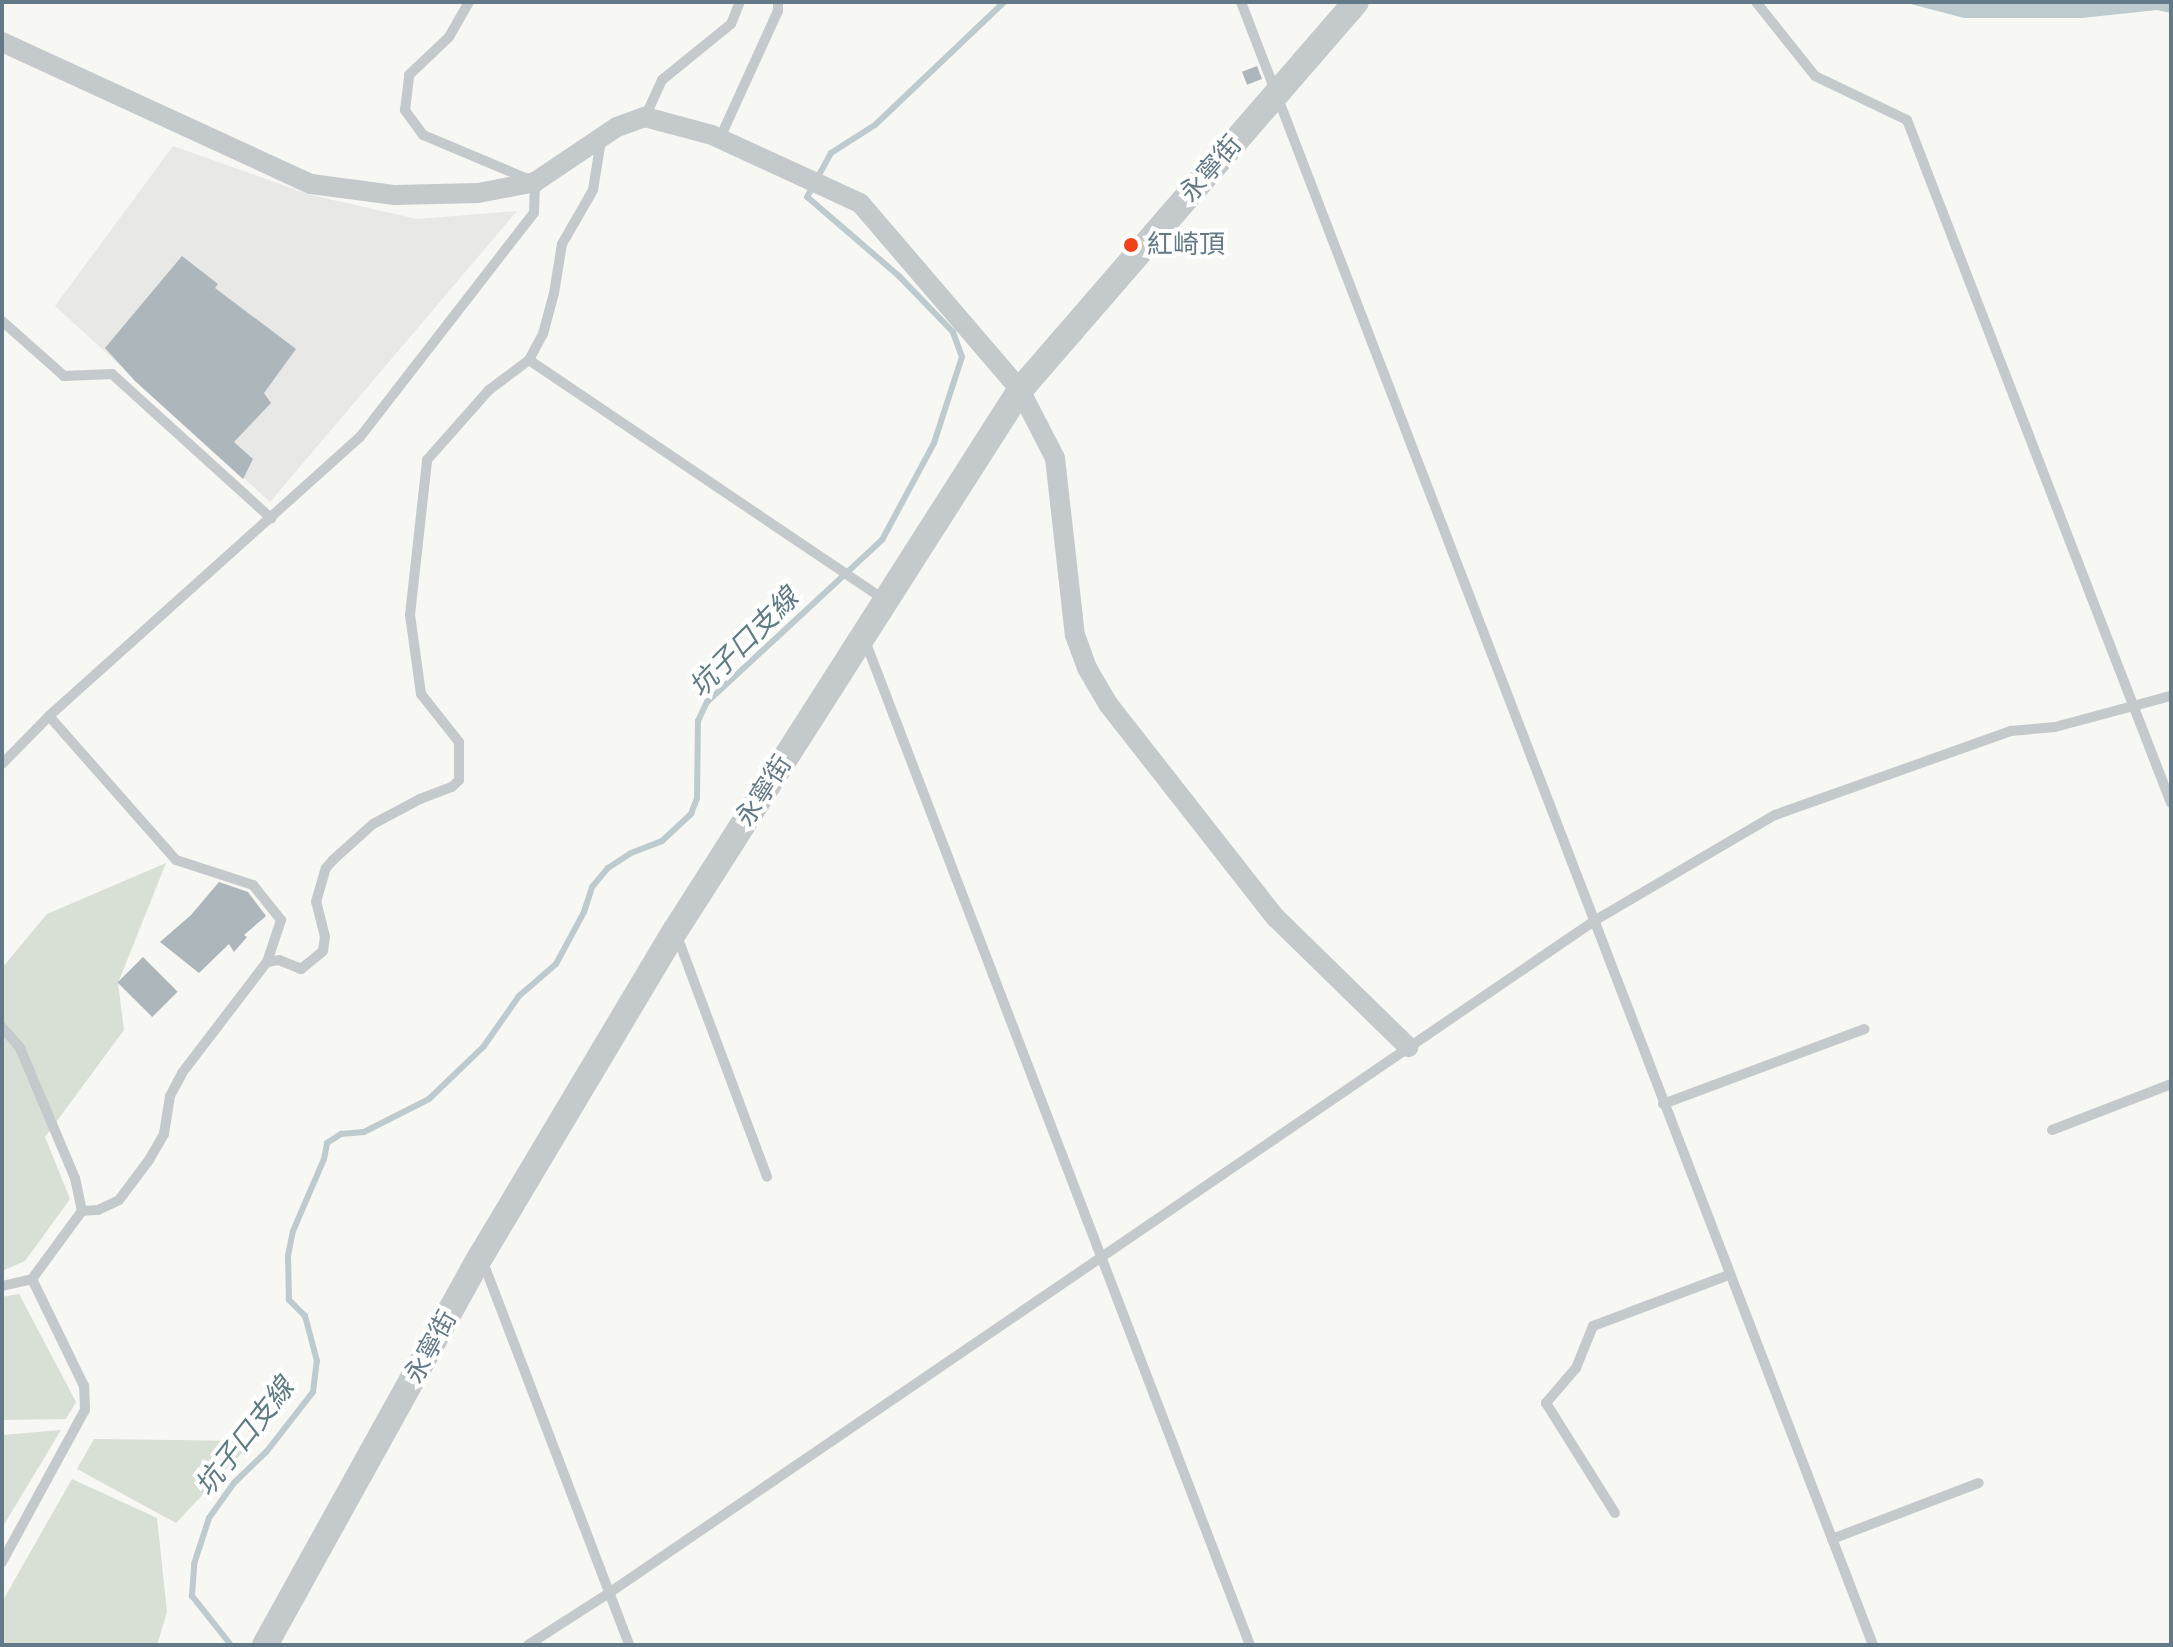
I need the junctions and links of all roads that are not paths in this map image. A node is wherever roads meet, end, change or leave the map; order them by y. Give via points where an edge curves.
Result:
1 (469, 2) edge
2 (740, 2) edge
3 (778, 2) edge
4 (1241, 2) edge
5 (1356, 2) edge
6 (1756, 2) edge
7 (2, 42) edge
8 (1277, 94) junction
9 (645, 117) junction
10 (601, 138) junction
11 (720, 138) junction
12 (535, 182) junction
13 (2, 321) edge
14 (529, 360) junction
15 (1020, 390) junction
16 (271, 518) junction
17 (885, 600) junction
18 (863, 636) junction
19 (2171, 696) edge
20 (2134, 706) junction
21 (49, 716) junction
22 (2, 764) edge
23 (2171, 803) edge
24 (1594, 921) junction
25 (675, 931) junction
26 (267, 962) junction
27 (2, 1027) edge
28 (1865, 1029) dead end
29 (1408, 1047) junction
30 (2171, 1084) edge
31 (1663, 1104) junction
32 (2052, 1130) dead end
33 (767, 1177) dead end
34 (82, 1211) junction
35 (481, 1256) junction
36 (1102, 1258) junction
37 (1729, 1275) junction
38 (32, 1279) junction
39 (2, 1286) edge
40 (1979, 1483) dead end
41 (1615, 1513) dead end
42 (1832, 1539) junction
43 (2, 1562) edge
44 (609, 1593) junction
45 (265, 1645) edge
46 (528, 1645) edge
47 (629, 1645) edge
48 (1250, 1645) edge
49 (1873, 1645) edge

1 - 12 lane via 449,37 409,75 405,110 423,135
2 - 9 lane via 731,24 662,80
3 - 11 lane
4 - 8 lane
5 - 8 street, 永寧街
6 - 20 lane via 1815,76 1907,120
7 - 12 street via 311,184 395,195 478,193
8 - 15 street, 永寧街
8 - 24 lane
9 - 10 street
9 - 11 street
10 - 12 street
10 - 14 lane via 593,190 562,244 543,334
11 - 15 street via 860,203
12 - 16 lane via 534,213 360,437
13 - 16 lane via 64,376 112,374
14 - 17 lane
14 - 26 lane via 489,390 439,445 427,460 423,481 410,615 421,694 459,742 459,780 373,824 326,868 315,911 325,946 306,968
15 - 17 street, 永寧街
15 - 29 street via 1055,458 1075,635 1108,704 1276,918
16 - 21 lane
17 - 18 street, 永寧街
18 - 25 street, 永寧街
18 - 36 lane
19 - 20 lane
20 - 23 lane
20 - 24 lane via 2055,727 2011,731 1775,815
21 - 22 lane
21 - 26 lane via 176,860 253,885 281,920
24 - 29 lane
24 - 31 lane
25 - 33 lane
25 - 35 street, 永寧街
26 - 34 lane via 182,1073 170,1096 164,1134 149,1160 119,1200
27 - 34 lane via 20,1048 75,1178
28 - 31 lane
29 - 36 lane
30 - 32 lane
31 - 37 lane
34 - 38 lane
35 - 44 lane
35 - 45 street, 永寧街
36 - 44 lane
36 - 48 lane
37 - 41 lane via 1593,1326 1576,1368 1546,1403
37 - 42 lane
38 - 39 lane
38 - 43 lane via 84,1386 85,1410
40 - 42 lane
42 - 49 lane
44 - 46 lane
44 - 47 lane

